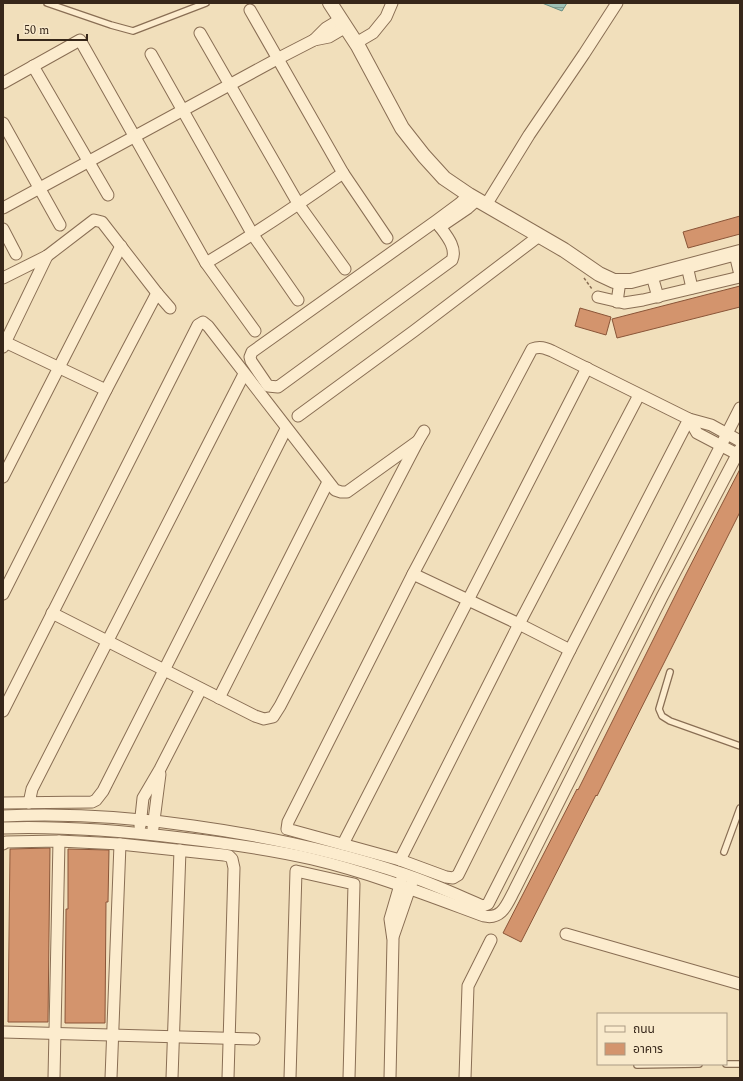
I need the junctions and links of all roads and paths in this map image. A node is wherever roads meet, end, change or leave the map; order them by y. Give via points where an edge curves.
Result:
1 (47, 3) edge
2 (206, 3) edge
3 (330, 3) edge
4 (392, 3) edge
5 (617, 3) edge
6 (250, 10) dead end
7 (343, 23) junction
8 (200, 32) dead end
9 (356, 43) junction
10 (151, 54) dead end
11 (279, 58) junction
12 (33, 66) junction
13 (3, 83) edge
14 (229, 85) junction
15 (182, 111) junction
16 (3, 123) edge
17 (135, 137) junction
18 (90, 161) junction
19 (343, 173) junction
20 (39, 189) junction
21 (108, 195) dead end
22 (478, 200) junction
23 (299, 205) junction
24 (3, 208) edge
25 (438, 224) junction
26 (60, 225) dead end
27 (3, 229) edge
28 (253, 235) junction
29 (539, 236) junction
30 (387, 238) dead end
31 (121, 246) junction
32 (737, 253) edge
33 (16, 254) dead end
34 (47, 256) junction
35 (206, 264) junction
36 (687, 266) junction
37 (345, 269) dead end
38 (652, 276) junction
39 (740, 276) edge
40 (3, 278) edge
41 (620, 281) junction
42 (692, 288) junction
43 (157, 293) junction
44 (658, 297) junction
45 (598, 298) dead end
46 (298, 300) dead end
47 (617, 302) junction
48 (170, 308) dead end
49 (255, 331) dead end
50 (4, 344) edge
51 (59, 367) junction
52 (587, 368) junction
53 (244, 374) junction
54 (106, 390) junction
55 (639, 394) junction
56 (740, 408) edge
57 (298, 416) dead end
58 (689, 419) junction
59 (286, 429) junction
60 (424, 431) dead end
61 (726, 433) junction
62 (418, 440) junction
63 (740, 440) edge
64 (720, 446) junction
65 (739, 451) edge
66 (3, 477) edge
67 (328, 482) junction
68 (413, 574) junction
69 (648, 590) junction
70 (3, 594) edge
71 (662, 597) junction
72 (468, 599) junction
73 (52, 614) junction
74 (519, 624) junction
75 (108, 641) junction
76 (570, 650) junction
77 (164, 669) junction
78 (670, 672) dead end
79 (201, 689) junction
80 (219, 698) junction
81 (3, 711) edge
82 (740, 746) edge
83 (567, 750) junction
84 (582, 757) junction
85 (160, 769) junction
86 (3, 803) edge
87 (29, 803) junction
88 (740, 808) edge
89 (3, 816) edge
90 (141, 819) junction
91 (154, 821) junction
92 (3, 828) edge
93 (139, 833) junction
94 (153, 834) junction
95 (274, 839) junction
96 (59, 841) junction
97 (3, 844) edge
98 (120, 844) junction
99 (343, 844) junction
100 (180, 850) junction
101 (272, 851) junction
102 (724, 852) dead end
103 (400, 860) junction
104 (409, 876) junction
105 (404, 887) junction
106 (491, 899) junction
107 (502, 912) junction
108 (566, 934) dead end
109 (491, 940) dead end
110 (740, 984) edge
111 (3, 1032) edge
112 (55, 1033) junction
113 (112, 1035) junction
114 (172, 1037) junction
115 (229, 1038) junction
116 (254, 1039) dead end
117 (727, 1064) edge
118 (740, 1064) edge
119 (54, 1078) edge
120 (111, 1078) edge
121 (172, 1078) edge
122 (228, 1078) edge
123 (290, 1078) edge
124 (349, 1078) edge
125 (390, 1078) edge
126 (465, 1078) edge

1 - 2 lane via 133,31
3 - 7 street
4 - 9 street via 386,17 373,33
5 - 22 street via 529,135
6 - 11 street
7 - 9 street
7 - 11 street via 326,28 314,40
8 - 14 street
9 - 22 street via 402,128 444,178
10 - 15 street
11 - 14 street
11 - 19 street
12 - 13 street
12 - 17 street via 80,40
12 - 18 street
14 - 15 street
14 - 23 street
15 - 17 street
15 - 28 street
16 - 20 street
17 - 18 street
17 - 35 street
18 - 20 street
18 - 21 street
19 - 23 street
19 - 30 street
20 - 24 street
20 - 26 street
22 - 25 street via 459,204
22 - 29 street
23 - 28 street
23 - 37 street
25 - 25 street via 252,352 251,361 268,386 278,387 452,260 453,246
27 - 33 street
28 - 35 street
28 - 46 street
29 - 41 street via 599,274
29 - 57 street
31 - 34 street via 102,222 94,220
31 - 43 street
31 - 51 street
32 - 36 street
32 - 39 street
34 - 40 street
34 - 50 street
35 - 49 street
36 - 38 street
36 - 42 street
38 - 41 street
38 - 44 street
39 - 42 street
41 - 47 street
42 - 44 street
43 - 48 street
43 - 54 street
44 - 47 street
45 - 47 street
50 - 51 street
51 - 54 street
51 - 66 street
52 - 55 street
52 - 68 street via 542,347 532,349
52 - 72 street
53 - 59 street
53 - 73 street via 208,326 203,322 198,325
53 - 75 street
54 - 70 street
55 - 58 street
55 - 74 street
56 - 61 street
58 - 61 street via 711,425
58 - 64 street via 697,433
58 - 76 street
59 - 67 street
59 - 77 street
60 - 62 street
61 - 63 street
61 - 64 street
62 - 67 street via 347,492 335,490
62 - 80 street via 272,717 264,719
64 - 65 street
64 - 69 street
65 - 71 street
67 - 80 street
68 - 72 street
68 - 99 street via 286,827 288,830
69 - 71 street
69 - 83 street
71 - 84 street
72 - 74 street
72 - 99 street
73 - 75 street
73 - 81 street
74 - 76 street
74 - 103 street
75 - 77 street
75 - 87 street via 32,789
76 - 103 street via 458,875 453,878 446,877
77 - 79 street
77 - 87 street via 103,791 96,800
78 - 82 lane via 659,709 662,716 670,722
79 - 80 street
79 - 85 street
83 - 84 street
83 - 106 street
84 - 107 street
85 - 90 street via 143,798
85 - 91 street
86 - 87 street
88 - 102 lane
89 - 90 street via 57,815
90 - 91 street
90 - 93 street
91 - 94 street
91 - 95 street
92 - 93 street
93 - 94 street
94 - 101 street
95 - 101 street
95 - 104 street via 344,855
96 - 97 street
96 - 98 street
96 - 112 street
98 - 100 street
98 - 113 street
99 - 103 street
100 - 114 street
100 - 115 street via 229,856 234,862
101 - 105 street via 312,859
104 - 105 street
104 - 106 street via 483,906
105 - 107 street via 490,918
105 - 125 street via 393,940
106 - 107 street
108 - 110 street
109 - 126 street via 468,986
111 - 112 street
112 - 113 street
112 - 119 street
113 - 114 street
113 - 120 street
114 - 115 street
114 - 121 street
115 - 116 street
115 - 122 street
117 - 118 lane
123 - 124 street via 296,871 354,884

